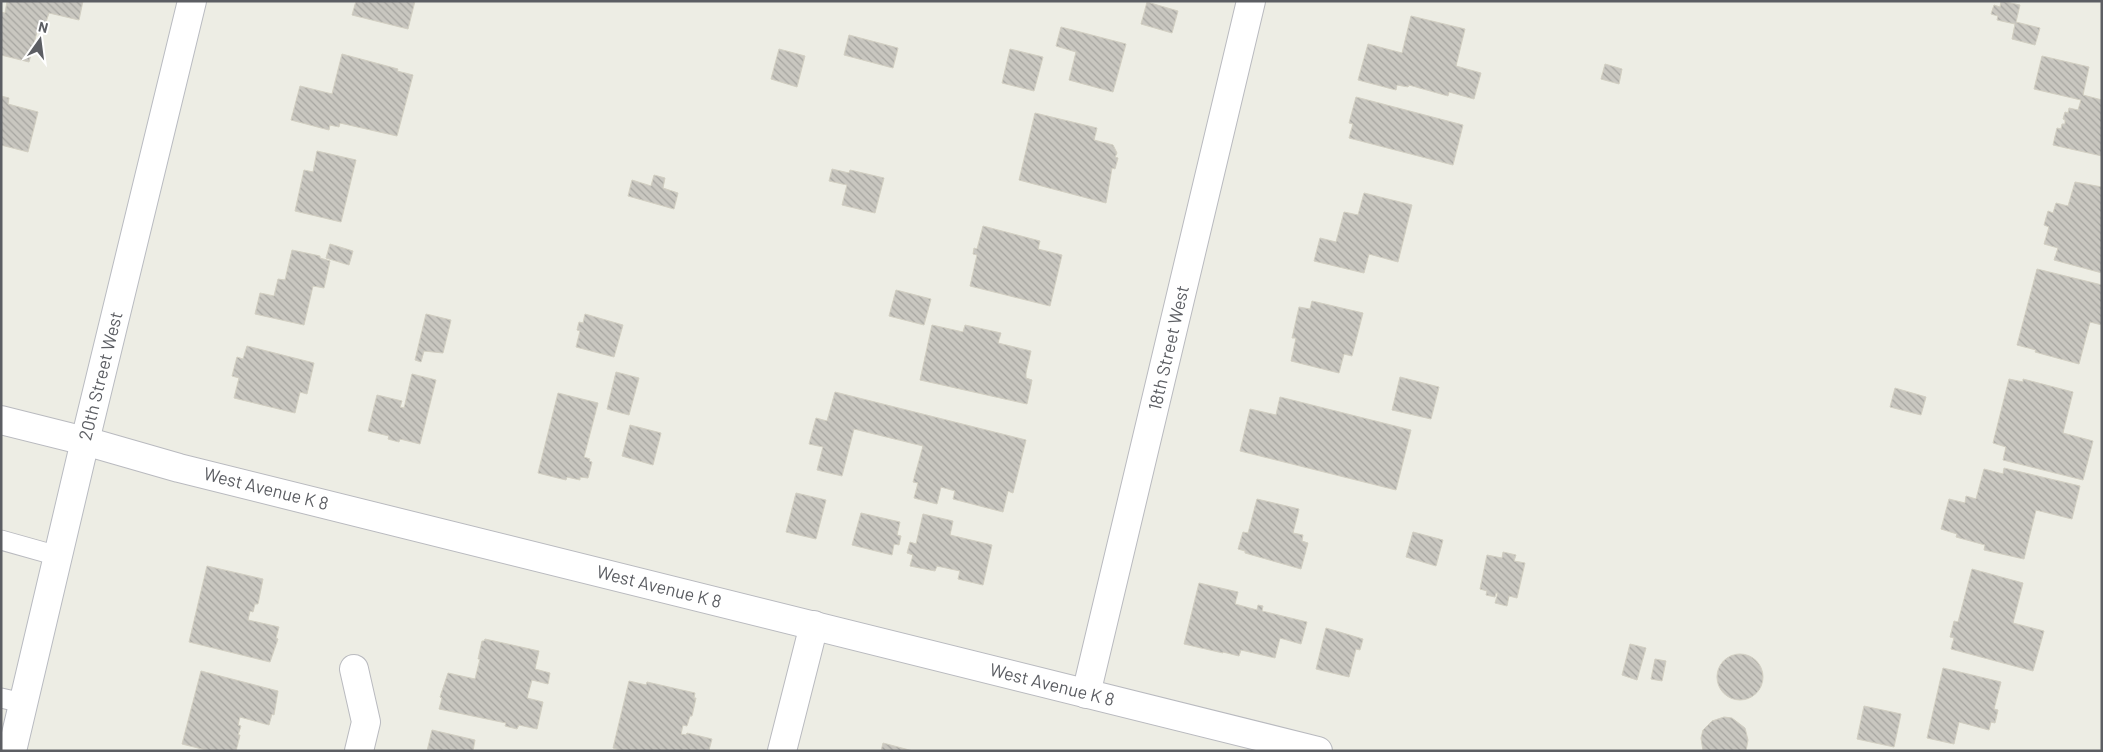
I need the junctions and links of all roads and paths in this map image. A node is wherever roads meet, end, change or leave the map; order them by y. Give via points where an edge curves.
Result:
1 (192, 1) edge
2 (1251, 1) edge
3 (1, 420) edge
4 (85, 441) junction
5 (1, 540) edge
6 (58, 556) junction
7 (814, 625) junction
8 (354, 669) dead end
9 (1086, 694) junction
10 (12, 700) edge
11 (12, 751) edge
12 (359, 751) edge
13 (782, 751) edge
14 (1318, 751) edge

1 - 4 street, 20th Street West
2 - 9 street, 18th Street West
3 - 4 street, West Avenue K 8
4 - 6 street, 20th Street West
4 - 7 street, West Avenue K 8 via 179,468
5 - 6 lane
6 - 10 street, 20th Street West
7 - 9 street, West Avenue K 8
7 - 13 street
8 - 12 street via 366,722
9 - 14 street, West Avenue K 8
10 - 11 street, 20th Street West

